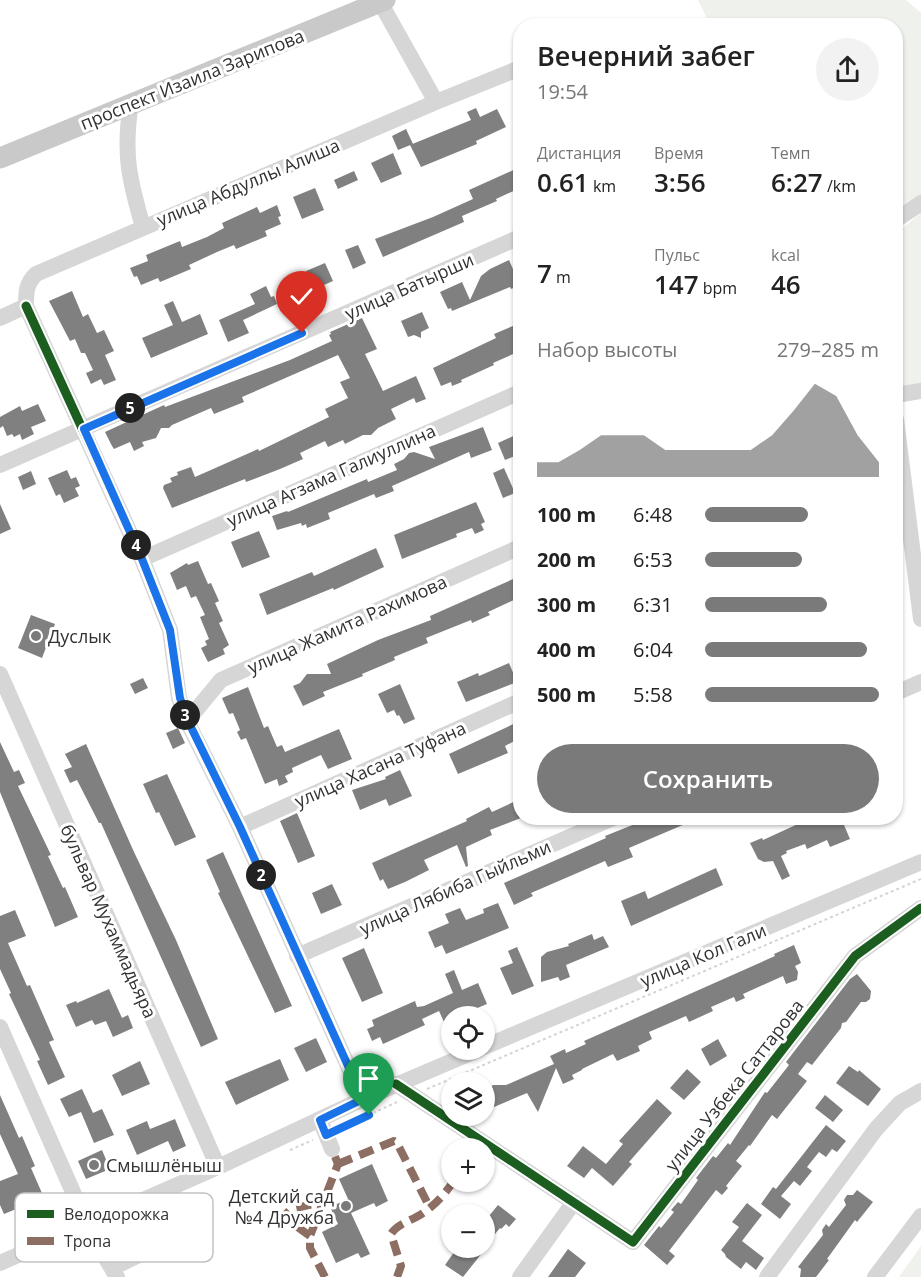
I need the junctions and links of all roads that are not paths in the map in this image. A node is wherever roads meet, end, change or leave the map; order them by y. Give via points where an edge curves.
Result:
1 (383, 1) edge
2 (513, 71) edge
3 (436, 102) junction
4 (131, 103) junction
5 (0, 158) edge
6 (921, 203) edge
7 (903, 215) edge
8 (143, 227) junction
9 (513, 240) edge
10 (26, 306) junction
11 (0, 318) edge
12 (921, 391) edge
13 (903, 394) edge
14 (513, 395) edge
15 (84, 429) junction
16 (0, 465) edge
17 (903, 481) edge
18 (909, 535) edge
19 (513, 550) edge
20 (142, 559) junction
21 (921, 619) edge
22 (921, 682) edge
23 (2, 684) edge
24 (903, 690) edge
25 (513, 704) edge
26 (188, 721) junction
27 (597, 825) edge
28 (240, 827) junction
29 (921, 862) edge
30 (921, 908) edge
31 (297, 956) junction
32 (0, 1027) edge
33 (495, 1042) edge
34 (453, 1060) edge
35 (396, 1084) junction
36 (921, 1091) edge
37 (363, 1099) junction
38 (469, 1138) edge
39 (495, 1155) edge
40 (218, 1167) junction
41 (74, 1193) edge
42 (160, 1193) edge
43 (574, 1202) junction
44 (921, 1216) edge
45 (15, 1257) edge
46 (132, 1262) edge
47 (0, 1263) edge
48 (114, 1272) edge
49 (520, 1277) edge
50 (767, 1277) edge
51 (875, 1277) edge

1 - 3 street
1 - 4 main road, проспект Изаила Зарипова
2 - 3 street, улица Абдуллы Алиша
3 - 8 street, улица Абдуллы Алиша
4 - 5 main road, проспект Изаила Зарипова
4 - 8 street via 127,163
6 - 7 street
8 - 10 street, улица Абдуллы Алиша via 36,274 26,290
9 - 15 street, улица Батырши
10 - 11 street
10 - 15 street
12 - 13 street
14 - 20 street, улица Агзама Галиуллина
15 - 16 street, улица Батырши
15 - 20 street
17 - 18 street
18 - 21 street
19 - 26 street, улица Жамита Рахимова via 221,680
20 - 26 street via 170,630 180,698
22 - 24 street
23 - 40 street, бульвар Мухаммадьяра
25 - 28 street, улица Хасана Туфана
26 - 28 street
27 - 31 street, улица Лябиба Гыйльми
28 - 31 street
29 - 33 street, улица Кол Гали
30 - 43 street, улица Узбека Саттарова via 855,956 633,1242
31 - 37 street
32 - 41 street
34 - 35 street
35 - 37 street
35 - 38 street
36 - 50 street via 900,1103 876,1129
37 - 40 street via 326,1135
39 - 43 street
40 - 42 street
43 - 49 street
44 - 51 street
45 - 47 street
46 - 48 street

